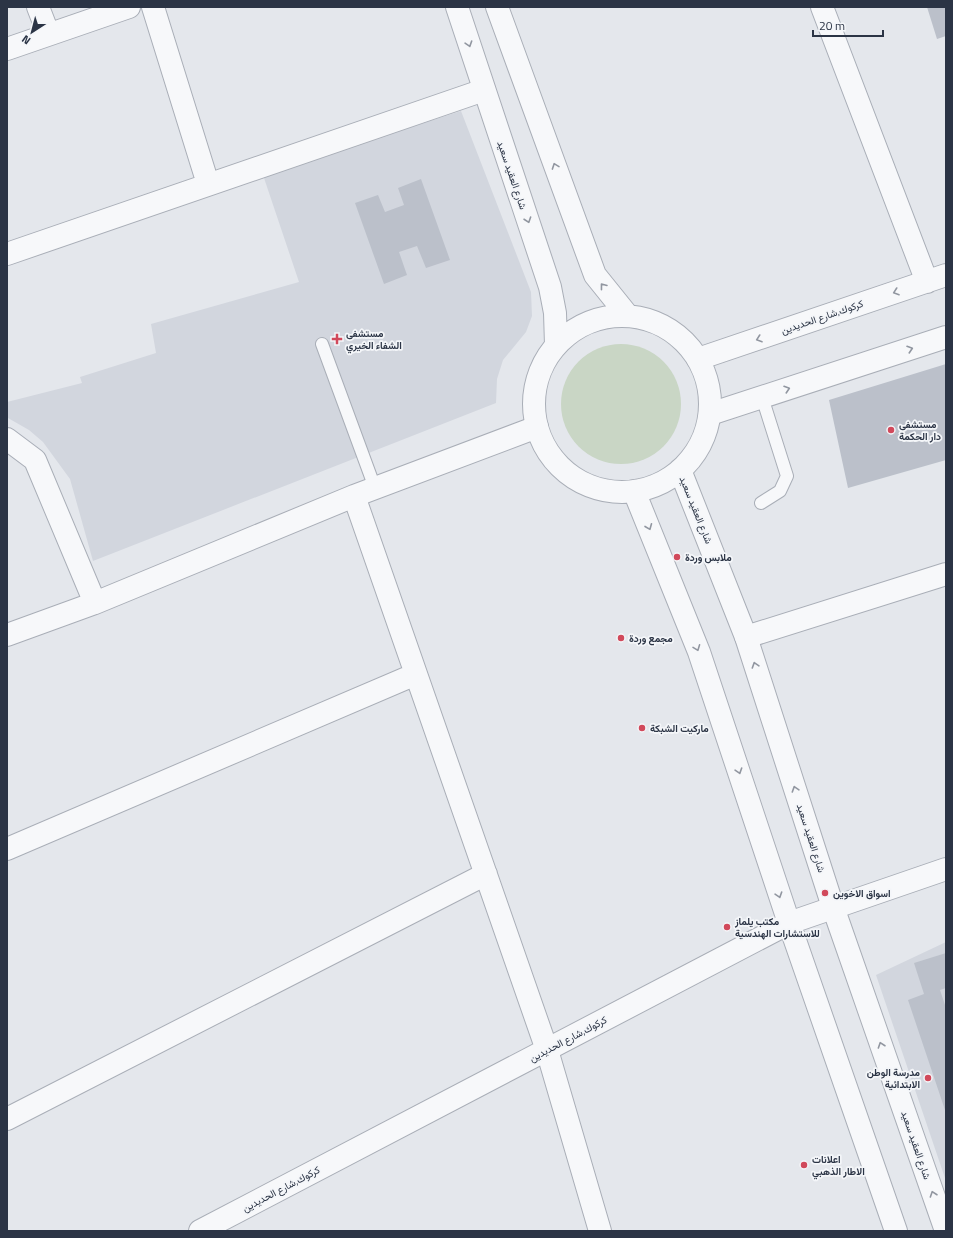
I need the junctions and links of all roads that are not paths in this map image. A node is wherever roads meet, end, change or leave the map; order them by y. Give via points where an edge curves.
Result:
1 (38, 7) edge
2 (128, 7) edge
3 (153, 7) edge
4 (457, 7) edge
5 (497, 7) edge
6 (822, 7) edge
7 (48, 33) junction
8 (7, 49) edge
9 (484, 90) junction
10 (208, 184) junction
11 (7, 254) edge
12 (936, 278) edge
13 (628, 316) junction
14 (946, 337) edge
15 (322, 344) dead end
16 (556, 345) junction
17 (698, 360) junction
18 (762, 397) junction
19 (710, 414) junction
20 (537, 427) junction
21 (7, 439) edge
22 (680, 470) junction
23 (375, 488) junction
24 (634, 491) junction
25 (354, 496) junction
26 (761, 503) dead end
27 (946, 574) edge
28 (95, 603) junction
29 (7, 635) edge
30 (746, 637) junction
31 (416, 674) junction
32 (7, 849) edge
33 (946, 869) edge
34 (486, 874) junction
35 (833, 907) junction
36 (789, 923) junction
37 (547, 1050) junction
38 (7, 1119) edge
39 (200, 1231) edge
40 (600, 1231) edge
41 (896, 1231) edge
42 (946, 1231) edge

1 - 7 street
2 - 7 street
3 - 10 street
4 -> 9 street, شارع العقيد سعيد
13 -> 5 street via 594,275
6 - 12 street
7 - 8 street
9 - 10 street
9 -> 16 street, شارع العقيد سعيد via 550,287 555,313
10 - 11 street
12 -> 17 street, كركوك,شارع الحديدين
13 - 16 street via 602,317 578,326
13 - 17 street via 649,320 668,329 685,342
18 -> 14 street
15 - 23 lane
16 - 20 street via 540,370 533,398
17 - 19 street via 708,386
18 - 19 street
18 - 26 lane via 787,476 780,491
19 - 22 street via 704,436 694,454
20 - 23 street
20 - 24 street via 547,451 563,470 584,484 608,491
21 - 28 street via 36,460
22 - 24 street via 658,484
22 - 30 street, شارع العقيد سعيد
23 - 25 street
24 -> 36 street via 699,652
25 - 28 street
25 - 31 street
27 - 30 street
28 - 29 street
35 -> 30 street, شارع العقيد سعيد
31 - 32 street
31 - 34 street
33 - 35 street, كركوك,شارع الحديدين
34 - 37 street
34 - 38 street
35 - 36 street, كركوك,شارع الحديدين
42 -> 35 street, شارع العقيد سعيد
36 - 37 street, كركوك,شارع الحديدين
36 - 41 street
37 - 39 street, كركوك,شارع الحديدين
37 - 40 street

